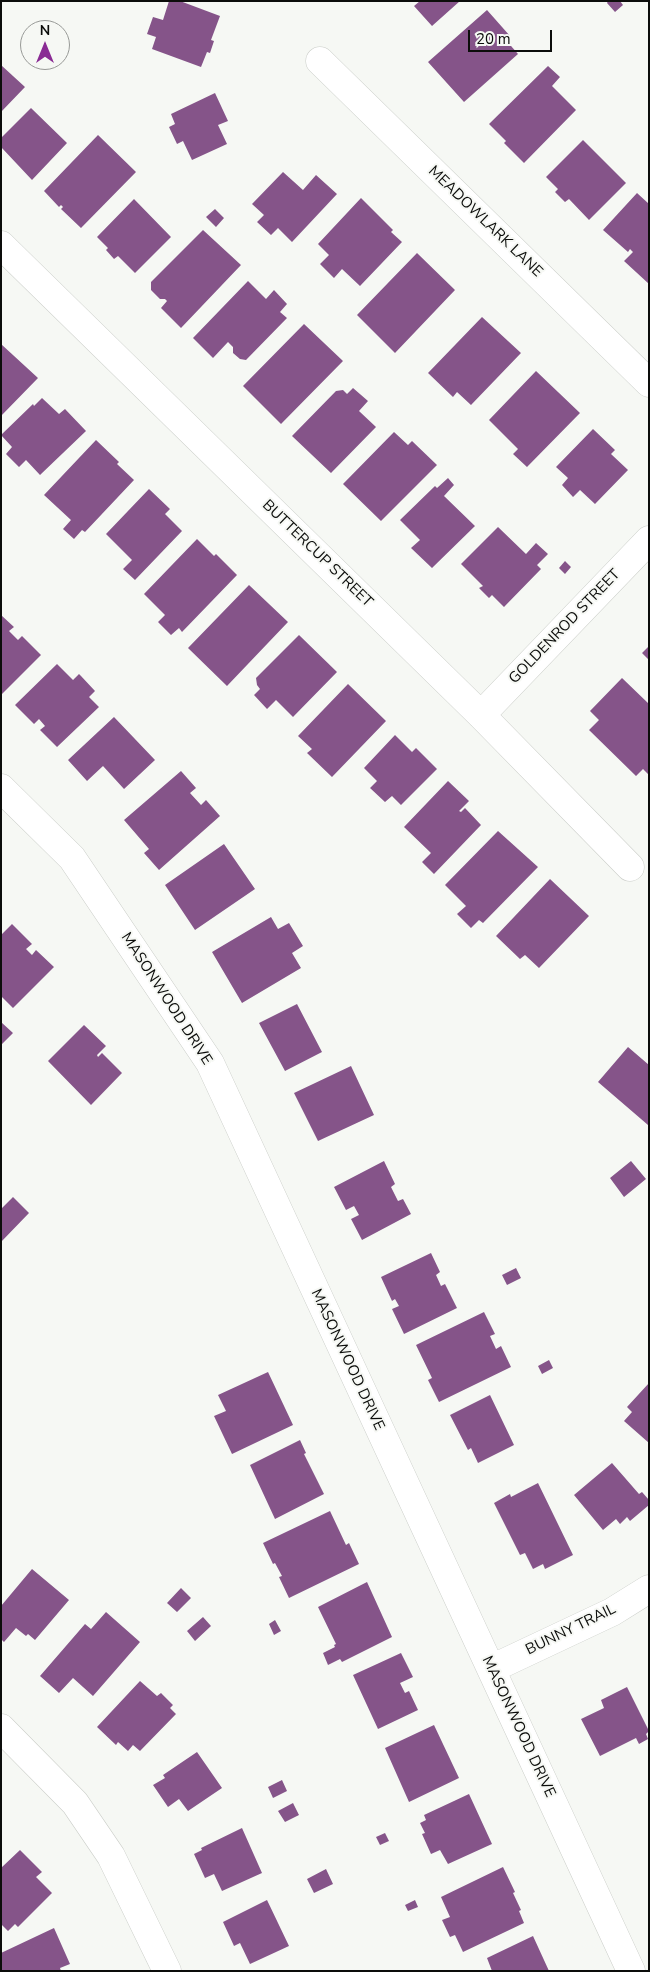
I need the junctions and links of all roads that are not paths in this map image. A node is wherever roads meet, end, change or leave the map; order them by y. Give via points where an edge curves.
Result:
1 (320, 61) dead end
2 (1, 245) edge
3 (649, 383) edge
4 (649, 540) edge
5 (481, 715) junction
6 (1, 788) edge
7 (630, 867) dead end
8 (649, 1589) edge
9 (491, 1669) junction
10 (1, 1728) edge
11 (167, 1971) edge
12 (631, 1971) edge

1 - 3 street, MEADOWLARK LANE
2 - 5 street, BUTTERCUP STREET
4 - 5 street, GOLDENROD STREET
5 - 7 street, BUTTERCUP STREET
6 - 9 street, MASONWOOD DRIVE via 72,858 210,1064
8 - 9 street, BUNNY TRAIL via 612,1612
9 - 12 street, MASONWOOD DRIVE
10 - 11 street via 75,1803 111,1856

